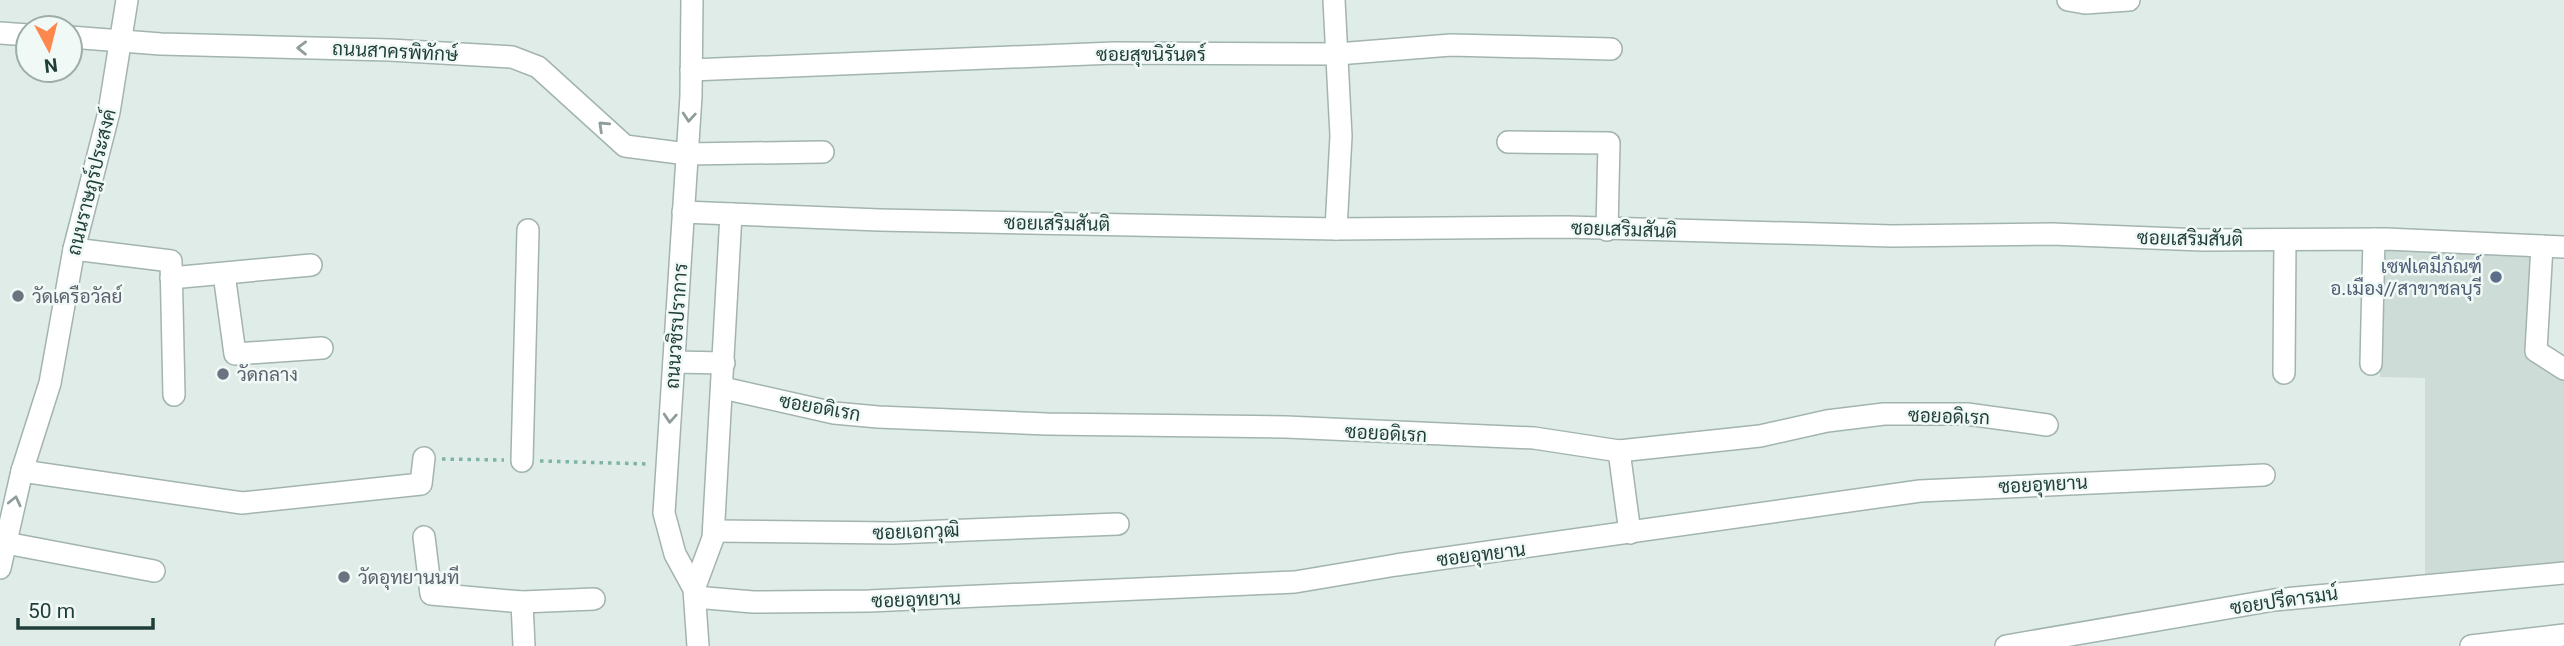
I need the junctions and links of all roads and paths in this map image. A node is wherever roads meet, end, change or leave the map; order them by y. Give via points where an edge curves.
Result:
1 (127, 0) edge
2 (692, 0) edge
3 (1334, 0) edge
4 (2068, 0) edge
5 (2129, 0) edge
6 (84, 38) edge
7 (122, 39) junction
8 (1611, 49) dead end
9 (1337, 54) junction
10 (691, 70) junction
11 (1508, 142) dead end
12 (823, 152) dead end
13 (687, 154) junction
14 (683, 212) junction
15 (732, 214) junction
16 (1336, 229) junction
17 (528, 230) dead end
18 (1607, 230) junction
19 (2374, 239) junction
20 (2285, 240) junction
21 (2542, 246) junction
22 (2564, 247) edge
23 (74, 249) junction
24 (311, 265) dead end
25 (224, 274) junction
26 (171, 278) junction
27 (322, 348) dead end
28 (674, 362) junction
29 (724, 363) junction
30 (2371, 364) dead end
31 (2564, 369) edge
32 (2284, 373) dead end
33 (723, 388) junction
34 (174, 395) dead end
35 (2047, 425) dead end
36 (1619, 451) junction
37 (424, 458) joint
38 (522, 461) junction
39 (667, 465) junction
40 (22, 471) junction
41 (2264, 475) dead end
42 (1118, 524) dead end
43 (713, 531) junction
44 (1630, 533) junction
45 (424, 537) dead end
46 (6, 543) junction
47 (0, 568) edge
48 (154, 571) dead end
49 (2564, 573) edge
50 (694, 593) junction
51 (594, 599) dead end
52 (522, 602) junction
53 (2564, 635) edge
54 (2534, 643) edge
55 (524, 646) edge
56 (698, 646) edge
57 (2006, 646) edge
58 (2472, 646) edge

1 - 7 street, ถนนราษฎร์ประสงค์
2 - 10 street, ถนนวชิรปราการ
3 - 9 street
4 - 5 street
6 - 7 street, ถนนสาครพิทักษ์
13 -> 7 street, ถนนสาครพิทักษ์ via 625,146 538,67 512,57
7 - 23 street, ถนนราษฎร์ประสงค์ via 109,112
8 - 9 street, ซอยสุขนิรันดร์ via 1451,46
9 - 10 street, ซอยสุขนิรันดร์ via 1114,53
9 - 16 street via 1341,136
10 -> 13 street, ถนนวชิรปราการ
11 - 18 street via 1609,143
12 - 13 street, ถนนสาครพิทักษ์
13 - 14 street, ถนนวชิรปราการ
14 - 15 street, ซอยเสริมสันติ
14 - 28 street, ถนนวชิรปราการ
15 - 16 street, ซอยเสริมสันติ
15 - 29 street
16 - 18 street, ซอยเสริมสันติ
17 - 38 street
18 - 20 street, ซอยเสริมสันติ
19 - 20 street, ซอยเสริมสันติ
19 - 21 street, ซอยเสริมสันติ
19 - 30 street
20 - 32 street
21 - 22 street, ซอยเสริมสันติ
21 - 31 street via 2536,351
23 - 26 street via 171,261
23 - 40 street, ถนนราษฎร์ประสงค์ via 50,383
24 - 25 street
25 - 26 street
25 - 27 street via 235,354
26 - 34 street
28 - 29 street
28 -> 39 street, ถนนวชิรปราการ
29 - 33 street
33 - 36 street, ซอยอดิเรก via 834,413 1534,438
33 - 43 street
35 - 36 street, ซอยอดิเรก via 1966,414 1884,414 1760,436
36 - 44 street
37 - 38 path
37 - 40 street via 421,484 242,503
38 - 39 path
39 - 50 street, ถนนวชิรปราการ via 664,513 675,554
46 -> 40 street, ถนนราษฎร์ประสงค์
41 - 44 street, ซอยอุทยาน via 1920,491
42 - 43 street, ซอยเอกวุฒิ via 892,533
43 - 50 street
44 - 50 street, ซอยอุทยาน via 1244,586 811,603
45 - 52 street via 431,594
46 - 47 street, ถนนราษฎร์ประสงค์
46 - 48 street
49 - 57 street, ซอยปรีดารมน์ via 2274,600
50 - 56 street, ถนนวชิรปราการ
51 - 52 street
52 - 55 street
53 - 54 street
54 - 58 street

